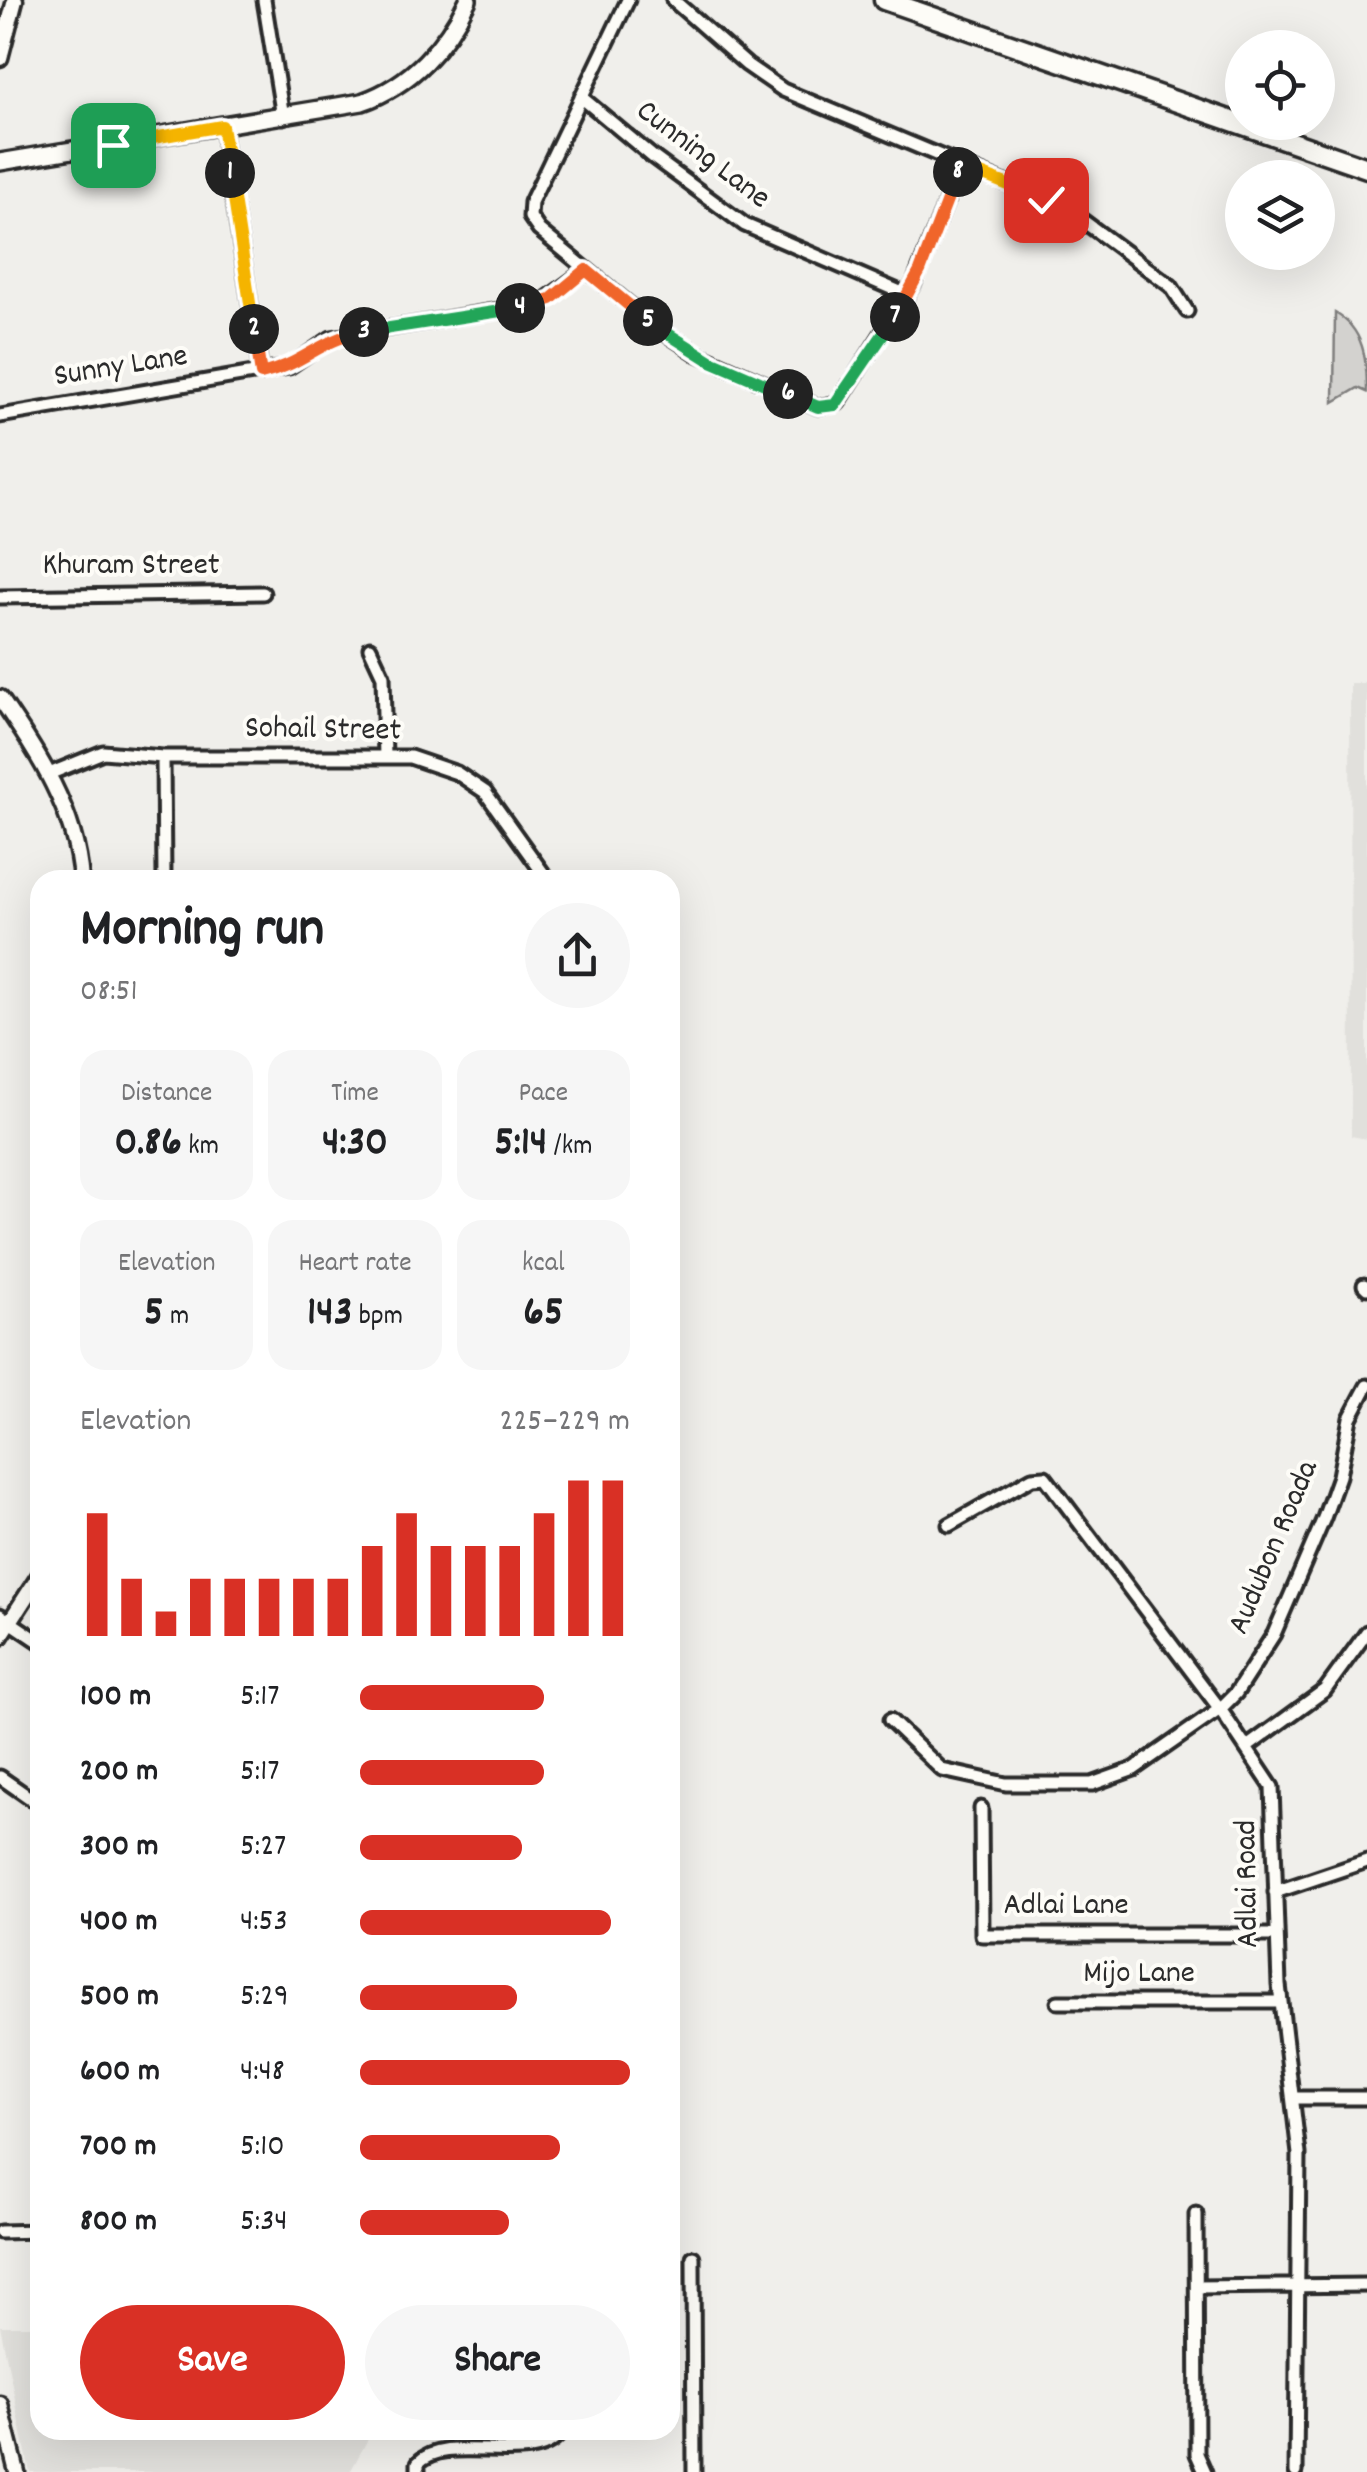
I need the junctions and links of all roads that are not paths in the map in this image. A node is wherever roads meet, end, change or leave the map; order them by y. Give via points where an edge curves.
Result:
1 (14, 0) edge
2 (264, 0) edge
3 (468, 0) edge
4 (628, 0) edge
5 (673, 0) edge
6 (884, 0) edge
7 (0, 58) edge
8 (582, 96) junction
9 (282, 116) junction
10 (222, 126) junction
11 (0, 162) edge
12 (961, 166) junction
13 (1367, 168) edge
14 (586, 270) junction
15 (908, 295) junction
16 (1187, 311) dead end
17 (261, 374) junction
18 (0, 416) edge
19 (263, 593) dead end
20 (0, 598) edge
21 (370, 648) dead end
22 (0, 698) edge
23 (163, 757) junction
24 (385, 757) junction
25 (49, 774) junction
26 (79, 870) edge
27 (164, 870) edge
28 (541, 870) edge
29 (1367, 1386) edge
30 (949, 1525) dead end
31 (30, 1587) edge
32 (5, 1618) edge
33 (1367, 1632) edge
34 (30, 1635) edge
35 (0, 1637) edge
36 (1220, 1709) junction
37 (890, 1720) dead end
38 (1246, 1747) junction
39 (0, 1776) edge
40 (30, 1798) edge
41 (981, 1808) dead end
42 (1367, 1861) edge
43 (1275, 1892) junction
44 (1277, 1935) junction
45 (1058, 2002) dead end
46 (1281, 2002) junction
47 (1295, 2098) junction
48 (1367, 2098) edge
49 (1196, 2214) dead end
50 (30, 2231) edge
51 (0, 2232) edge
52 (693, 2257) dead end
53 (1296, 2284) junction
54 (1367, 2285) edge
55 (1196, 2287) junction
56 (0, 2404) edge
57 (3, 2437) edge
58 (551, 2440) edge
59 (16, 2472) edge
60 (418, 2472) edge
61 (694, 2472) edge
62 (1204, 2472) edge
63 (1296, 2472) edge

1 - 7 street
2 - 9 street
3 - 9 main road via 448,36 400,84 350,106
4 - 8 street
5 - 12 street via 783,90
6 - 13 main road
8 - 14 street via 531,202 530,217
8 - 15 street, Cunning Lane via 745,225
9 - 10 main road
10 - 11 main road
10 - 17 street
12 - 15 street
12 - 16 street via 1077,215 1171,286
14 - 15 street via 689,349 818,407 846,394
14 - 17 street, Sunny Lane via 541,304 332,338 297,364
17 - 18 street, Sunny Lane
19 - 20 street, Khuram Street
21 - 24 street via 383,676
22 - 25 street
23 - 24 street, Sohail Street
23 - 25 street, Sohail Street via 103,752
23 - 27 street
24 - 28 street, Sohail Street via 432,763 485,792
25 - 26 street via 65,805
29 - 36 street, Audubon Roada via 1350,1418 1324,1518 1274,1634
30 - 36 street, Adlai Road via 1032,1478 1046,1477
31 - 32 street
32 - 34 street
32 - 35 street
33 - 38 street via 1325,1690
36 - 37 street, Audubon Roada via 1134,1769 1092,1784 1006,1784 942,1770
36 - 38 street, Adlai Road
38 - 43 street, Adlai Road via 1272,1787
39 - 40 street
41 - 44 street, Adlai Lane via 982,1935
42 - 43 street
43 - 44 street, Adlai Road
44 - 46 street, Adlai Road
45 - 46 street, Mijo Lane
46 - 47 street, Adlai Road
47 - 48 street
47 - 53 street, Adlai Road via 1302,2236
49 - 55 street
50 - 51 street
52 - 61 street
53 - 54 street
53 - 55 street
53 - 63 street, Adlai Road
55 - 62 street via 1196,2454
56 - 57 street
57 - 59 street
58 - 60 street via 533,2447 434,2452 418,2463

